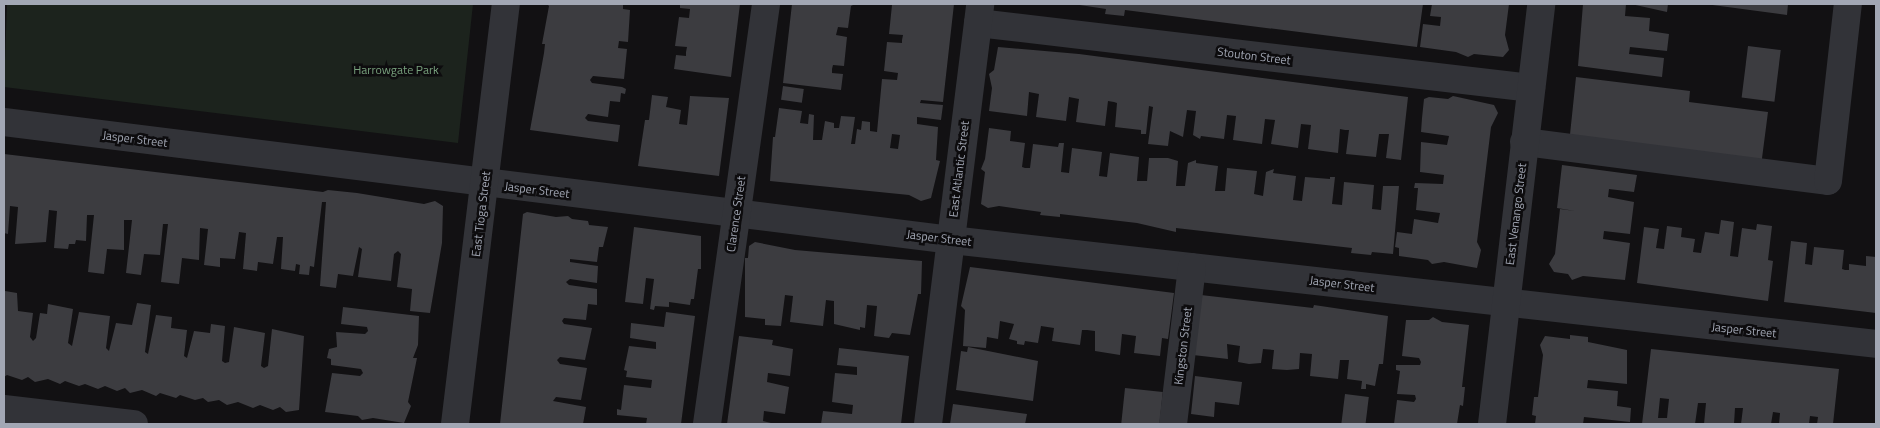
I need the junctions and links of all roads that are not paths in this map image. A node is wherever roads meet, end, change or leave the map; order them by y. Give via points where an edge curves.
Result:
1 (506, 4) edge
2 (766, 4) edge
3 (1542, 4) edge
4 (1848, 4) edge
5 (979, 13) edge
6 (1531, 88) junction
7 (4, 122) edge
8 (1524, 142) junction
9 (485, 183) junction
10 (736, 214) junction
11 (950, 240) junction
12 (1192, 267) junction
13 (1506, 303) junction
14 (1876, 344) edge
15 (4, 409) edge
16 (134, 424) edge
17 (455, 424) edge
18 (707, 424) edge
19 (928, 424) edge
20 (1173, 424) edge
21 (1492, 424) edge

1 - 9 street, East Tioga Street
2 - 10 street, Clarence Street
3 - 6 street, East Venango Street
4 - 8 street via 1828,182
5 - 6 street, Stouton Street
5 - 11 street, East Atlantic Street
6 - 8 street, East Venango Street
7 - 9 street, Jasper Street
8 - 13 street, East Venango Street
9 - 10 street, Jasper Street
9 - 17 street, East Tioga Street
10 - 11 street, Jasper Street
10 - 18 street, Clarence Street
11 - 12 street, Jasper Street
11 - 19 street, East Atlantic Street
12 - 13 street, Jasper Street
12 - 20 street, Kingston Street
13 - 14 street, Jasper Street
13 - 21 street, East Venango Street
15 - 16 street

